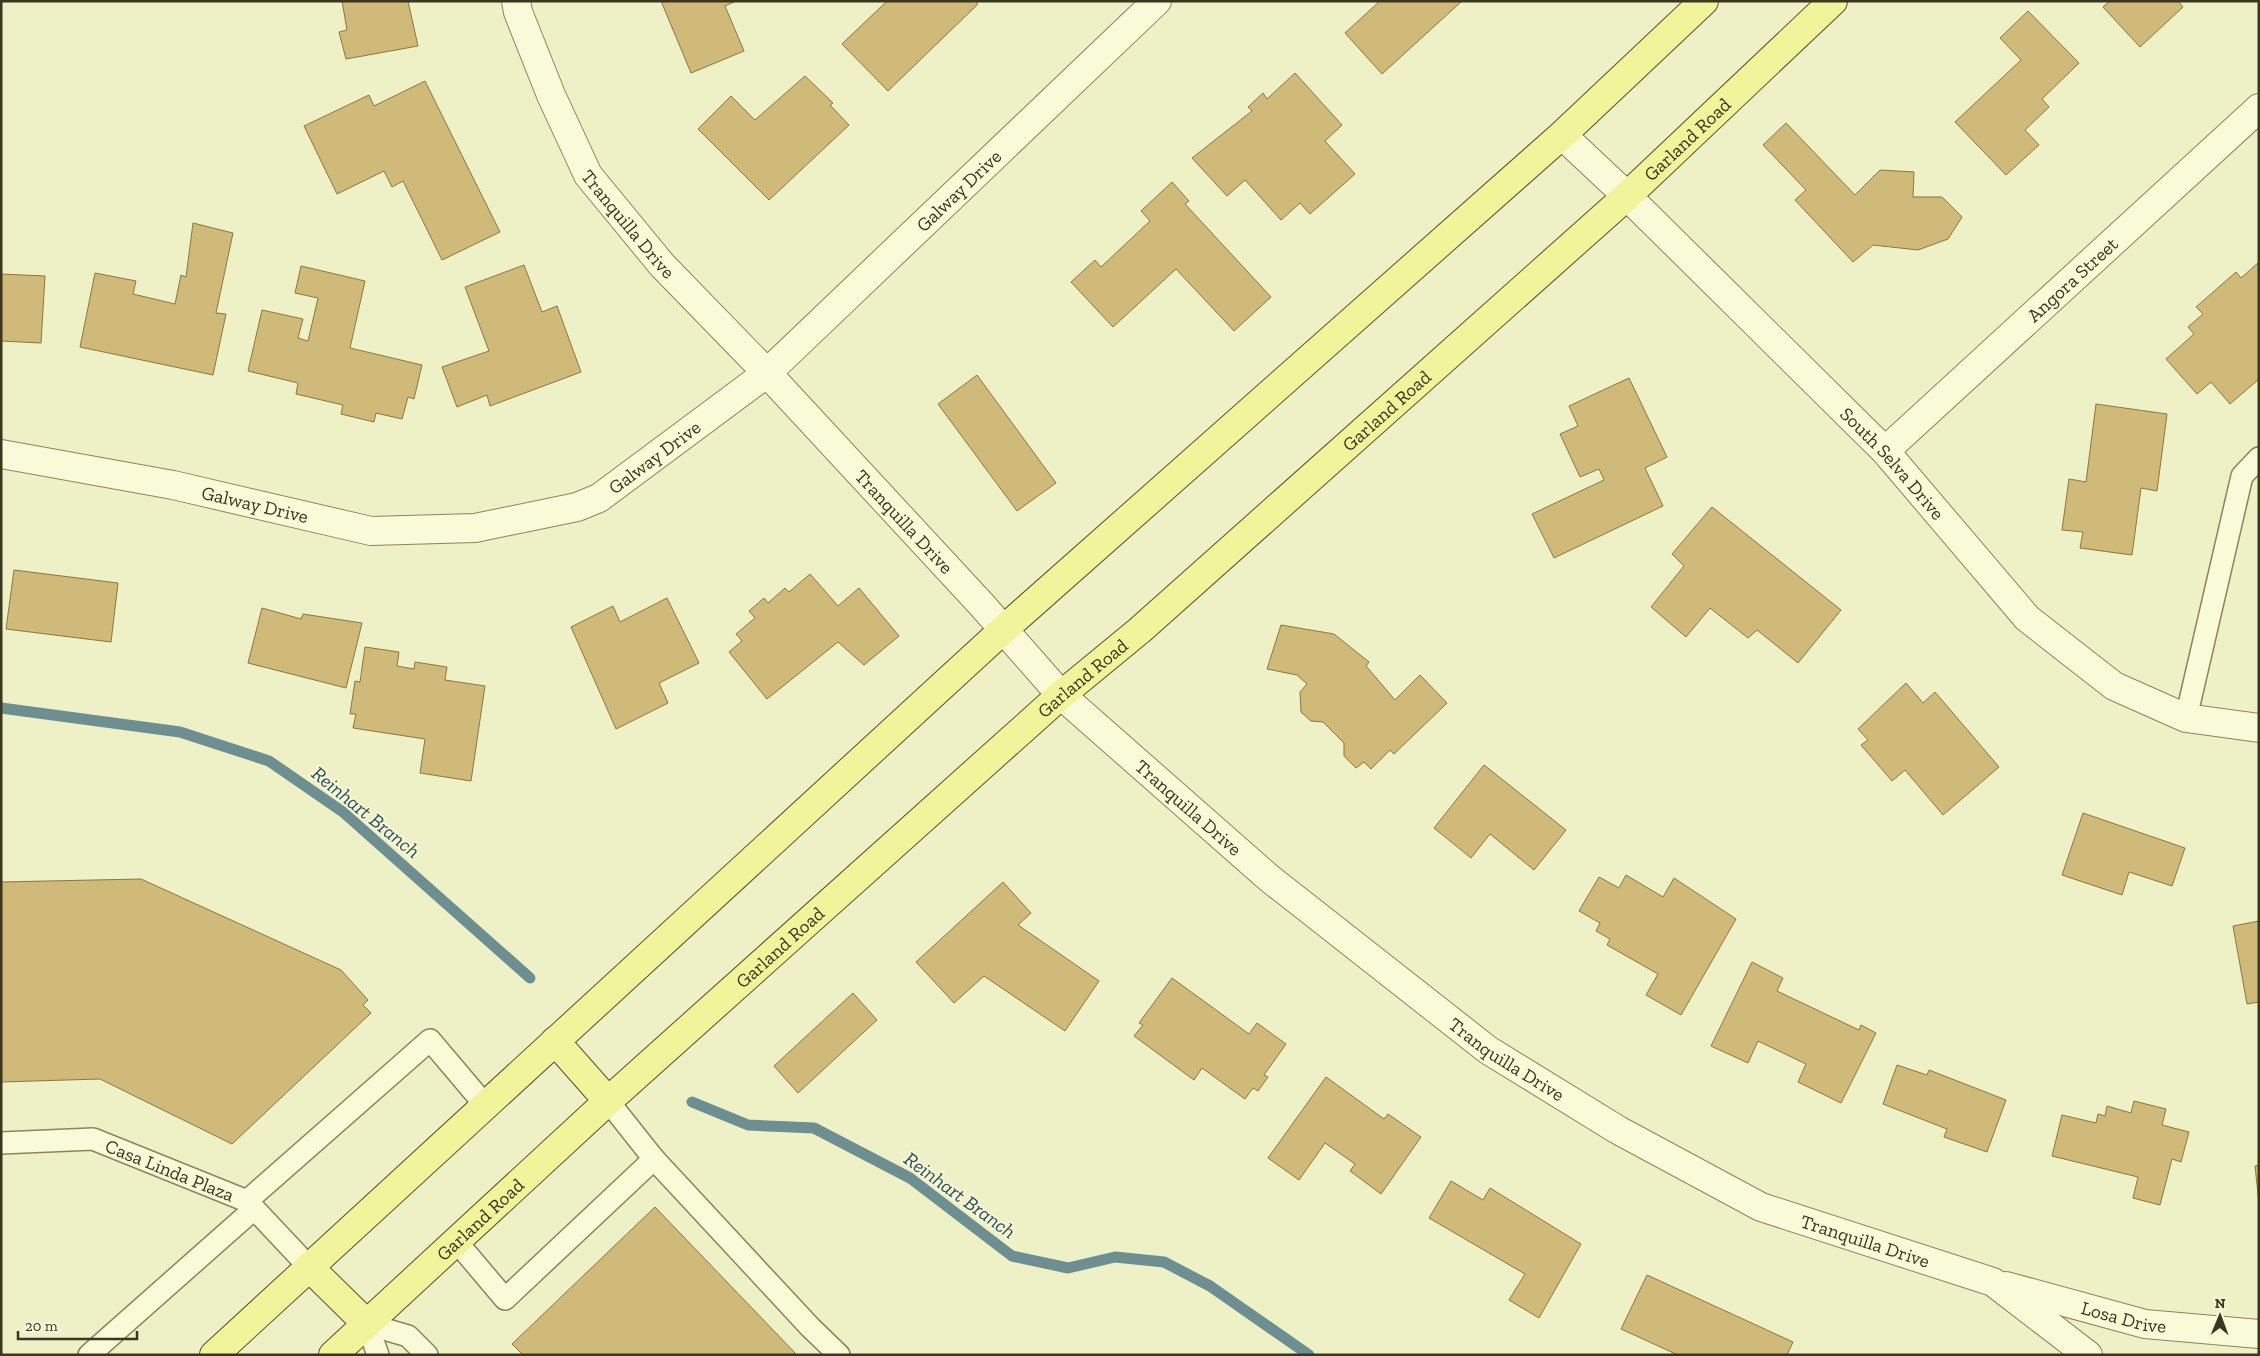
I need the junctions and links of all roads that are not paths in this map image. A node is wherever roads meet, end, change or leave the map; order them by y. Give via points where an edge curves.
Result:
1 (516, 1) edge
2 (1157, 1) edge
3 (1704, 1) edge
4 (1833, 1) edge
5 (2259, 108) edge
6 (1562, 135) junction
7 (1627, 196) junction
8 (767, 373) junction
9 (1885, 451) junction
10 (1, 454) edge
11 (2259, 458) edge
12 (1004, 629) junction
13 (1061, 695) junction
14 (2186, 718) junction
15 (2259, 728) edge
16 (555, 1041) junction
17 (608, 1101) junction
18 (485, 1105) junction
19 (1, 1143) edge
20 (654, 1159) junction
21 (250, 1205) junction
22 (456, 1241) junction
23 (309, 1267) junction
24 (1993, 1282) junction
25 (367, 1324) junction
26 (2259, 1334) edge
27 (89, 1355) edge
28 (214, 1355) edge
29 (333, 1355) edge
30 (378, 1355) edge
31 (427, 1355) edge
32 (838, 1355) edge
33 (2088, 1355) edge

1 - 8 street, Tranquilla Drive via 551,95 588,176 662,266
2 - 8 street, Galway Drive
3 - 6 main road
4 - 7 main road, Garland Road
5 - 9 street, Angora Street
6 - 7 street, South Selva Drive
6 - 12 main road
7 - 9 street, South Selva Drive
7 - 13 main road, Garland Road via 1140,630
8 - 10 street, Galway Drive via 599,498 577,507 475,528 371,531 173,485
8 - 12 street, Tranquilla Drive
9 - 14 street, South Selva Drive via 2027,618 2114,686
11 - 14 lane via 2242,476
12 - 13 street, Tranquilla Drive
12 - 16 main road
13 - 17 main road, Garland Road
13 - 24 street, Tranquilla Drive via 1269,878 1488,1050 1618,1130 1761,1207
14 - 15 street, South Selva Drive
16 - 17 main road
16 - 18 main road
17 - 20 lane
17 - 22 main road, Garland Road
18 - 21 lane via 430,1040
18 - 23 main road
19 - 21 lane, Casa Linda Plaza via 93,1139
20 - 22 lane via 505,1299
20 - 32 lane
21 - 23 lane, Casa Linda Plaza
21 - 27 lane
22 - 25 main road, Garland Road
23 - 25 main road
23 - 28 main road
24 - 26 street, Losa Drive via 2145,1324
24 - 33 street, Tranquilla Drive
25 - 29 main road, Garland Road
25 - 30 lane
25 - 31 lane via 408,1336

